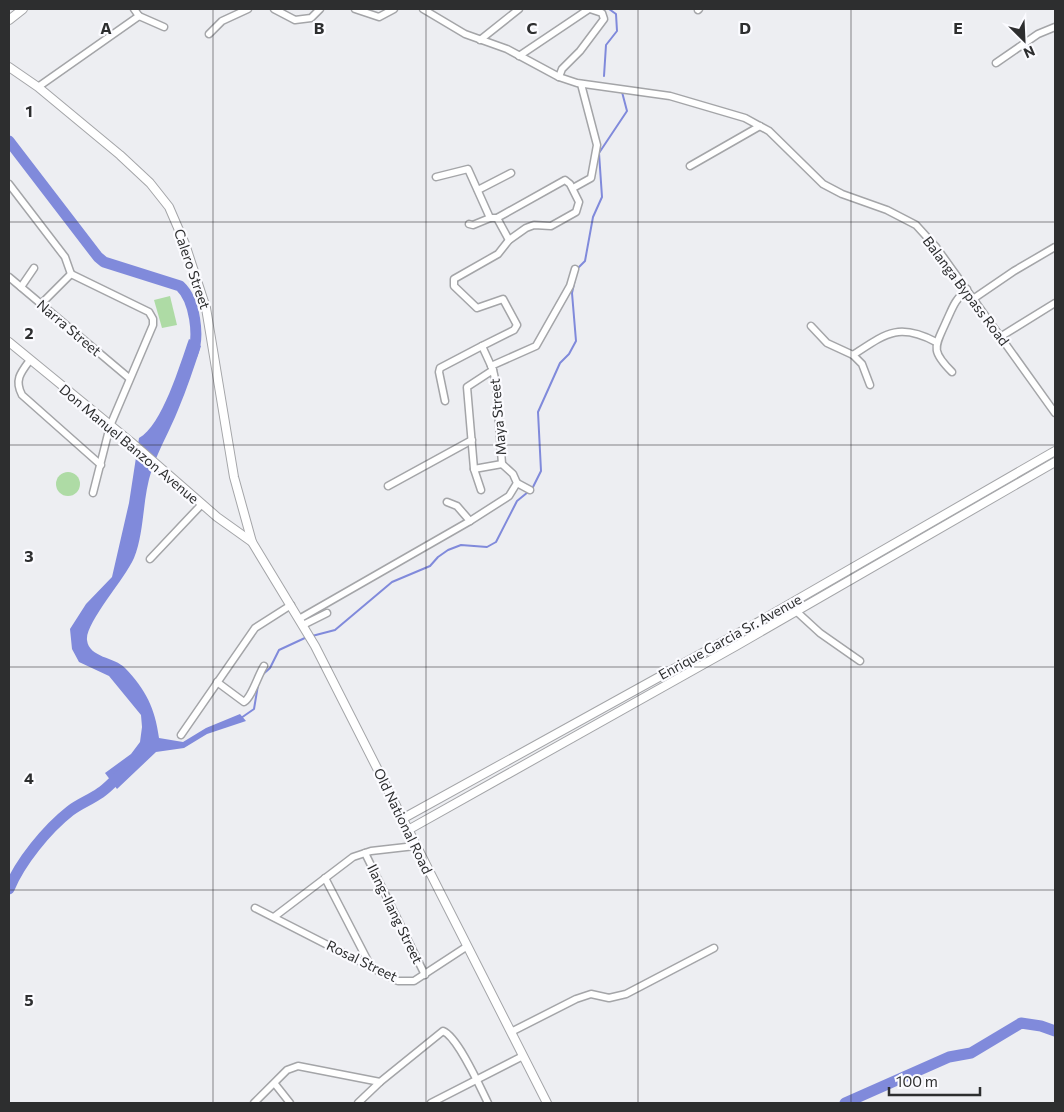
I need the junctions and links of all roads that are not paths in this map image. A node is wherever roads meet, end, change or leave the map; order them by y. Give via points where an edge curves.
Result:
1 (23, 9) edge
2 (134, 9) edge
3 (248, 9) edge
4 (274, 9) edge
5 (320, 9) edge
6 (355, 9) edge
7 (394, 9) edge
8 (423, 9) edge
9 (519, 9) edge
10 (590, 9) edge
11 (508, 12) edge
12 (139, 16) junction
13 (9, 20) edge
14 (164, 27) dead end
15 (1055, 27) edge
16 (209, 34) dead end
17 (480, 40) junction
18 (520, 56) junction
19 (996, 63) dead end
20 (9, 67) edge
21 (559, 77) junction
22 (582, 84) junction
23 (38, 87) junction
24 (760, 126) junction
25 (690, 166) dead end
26 (511, 173) dead end
27 (436, 177) dead end
28 (9, 184) edge
29 (573, 188) junction
30 (478, 190) junction
31 (494, 218) junction
32 (469, 224) dead end
33 (509, 240) junction
34 (1055, 247) edge
35 (34, 268) dead end
36 (575, 269) dead end
37 (71, 274) junction
38 (9, 277) edge
39 (21, 287) junction
40 (967, 289) junction
41 (973, 299) junction
42 (1055, 303) edge
43 (41, 304) junction
44 (811, 326) dead end
45 (1000, 337) junction
46 (9, 342) edge
47 (936, 342) junction
48 (482, 346) junction
49 (852, 355) junction
50 (30, 360) junction
51 (492, 368) junction
52 (952, 372) dead end
53 (129, 378) junction
54 (870, 385) dead end
55 (445, 401) dead end
56 (1055, 414) edge
57 (110, 426) junction
58 (472, 440) junction
59 (1055, 451) edge
60 (1055, 462) edge
61 (502, 464) junction
62 (102, 465) junction
63 (474, 469) junction
64 (516, 483) junction
65 (388, 486) dead end
66 (481, 490) dead end
67 (530, 490) dead end
68 (93, 493) dead end
69 (447, 502) dead end
70 (202, 504) junction
71 (470, 521) junction
72 (252, 542) junction
73 (150, 559) dead end
74 (291, 605) junction
75 (796, 611) junction
76 (327, 613) dead end
77 (755, 624) junction
78 (305, 629) junction
79 (760, 631) junction
80 (860, 661) dead end
81 (264, 666) dead end
82 (217, 682) junction
83 (180, 735) dead end
84 (402, 819) junction
85 (408, 830) junction
86 (415, 846) junction
87 (366, 853) junction
88 (325, 878) junction
89 (256, 908) dead end
90 (274, 916) junction
91 (466, 947) junction
92 (714, 948) dead end
93 (371, 967) junction
94 (425, 975) junction
95 (511, 1032) junction
96 (523, 1056) junction
97 (476, 1080) junction
98 (380, 1082) junction
99 (275, 1084) junction
100 (254, 1103) edge
101 (290, 1103) edge
102 (358, 1103) edge
103 (431, 1103) edge
104 (488, 1103) edge
105 (547, 1103) edge

1 - 13 main road
2 - 12 street
3 - 16 street via 222,21
4 - 5 street via 295,20 311,18
6 - 7 street via 379,17
8 - 17 street, Balanga Bypass Road
9 - 11 street
10 - 18 street
10 - 21 street via 602,13 604,19 562,69
11 - 17 street
12 - 14 street
12 - 23 street
15 - 19 street via 1038,34
17 - 18 street, Balanga Bypass Road
18 - 21 street, Balanga Bypass Road
20 - 23 main road, Calero Street
21 - 22 street, Balanga Bypass Road
22 - 24 street, Balanga Bypass Road via 670,96 745,118
22 - 29 street via 598,145 591,178
23 - 72 main road, Calero Street via 140,173 161,195 174,217 206,308 233,468
24 - 25 street
24 - 40 street, Balanga Bypass Road via 823,184 916,225
26 - 30 street
27 - 30 street via 468,169
28 - 37 street via 66,257
29 - 31 street via 565,180
29 - 33 street via 579,202 576,212 551,226 526,228
30 - 31 street
31 - 32 street
31 - 33 street
33 - 48 street via 498,254 454,279 454,286 477,308 503,298 517,325 514,330
34 - 41 street
35 - 39 street
36 - 51 street via 570,286 536,346
37 - 43 street
37 - 53 street via 149,312 153,319
38 - 39 street, Narra Street
39 - 43 street, Narra Street
40 - 41 street, Balanga Bypass Road
40 - 47 street via 954,301
41 - 45 street, Balanga Bypass Road
42 - 45 street
43 - 53 street, Narra Street
44 - 49 street via 827,343
45 - 56 street, Balanga Bypass Road
46 - 50 main road, Don Manuel Banzon Avenue
47 - 49 street via 903,332 887,333
47 - 52 street via 941,361
48 - 51 street, Maya Street
48 - 55 street via 440,368
49 - 54 street via 862,364
50 - 57 main road, Don Manuel Banzon Avenue
50 - 62 street via 19,374 22,395
51 - 58 street via 467,386
51 - 61 street, Maya Street
53 - 57 street
57 - 62 street
57 - 70 main road, Don Manuel Banzon Avenue
58 - 63 street
58 - 65 street
59 - 77 main road, Enrique Garcia Sr. Avenue
60 - 75 main road, Enrique Garcia Sr. Avenue
61 - 63 street
61 - 64 street via 513,474
62 - 68 street
63 - 66 street
64 - 67 street
64 - 71 street via 509,496
69 - 71 street via 457,506
70 - 72 main road, Don Manuel Banzon Avenue
70 - 73 street
71 - 78 street
72 - 74 main road, Old National Road
74 - 78 main road, Old National Road
74 - 82 street via 254,628
75 - 79 main road, Enrique Garcia Sr. Avenue
75 - 80 street via 820,633
76 - 78 street
77 - 79 main road
77 - 84 main road, Enrique Garcia Sr. Avenue
78 - 84 main road, Old National Road
79 - 85 main road, Enrique Garcia Sr. Avenue
81 - 82 street via 247,701 240,700
82 - 83 street
84 - 85 main road, Old National Road
85 - 86 main road, Old National Road
86 - 87 street
86 - 91 main road, Old National Road
87 - 88 street via 347,860
87 - 94 street, Ilang-Ilang Street
88 - 90 street
88 - 93 street
89 - 90 street, Rosal Street
90 - 93 street, Rosal Street
91 - 94 street, Rosal Street
91 - 95 main road, Old National Road
92 - 95 street via 626,994 609,998 591,994
93 - 94 street, Rosal Street via 398,981 414,981
95 - 96 main road, Old National Road
96 - 97 street
96 - 105 main road, Old National Road
97 - 98 street via 456,1043 443,1031
97 - 103 street
97 - 104 street
98 - 99 street via 298,1066 287,1070
98 - 102 street
99 - 100 street
99 - 101 street

